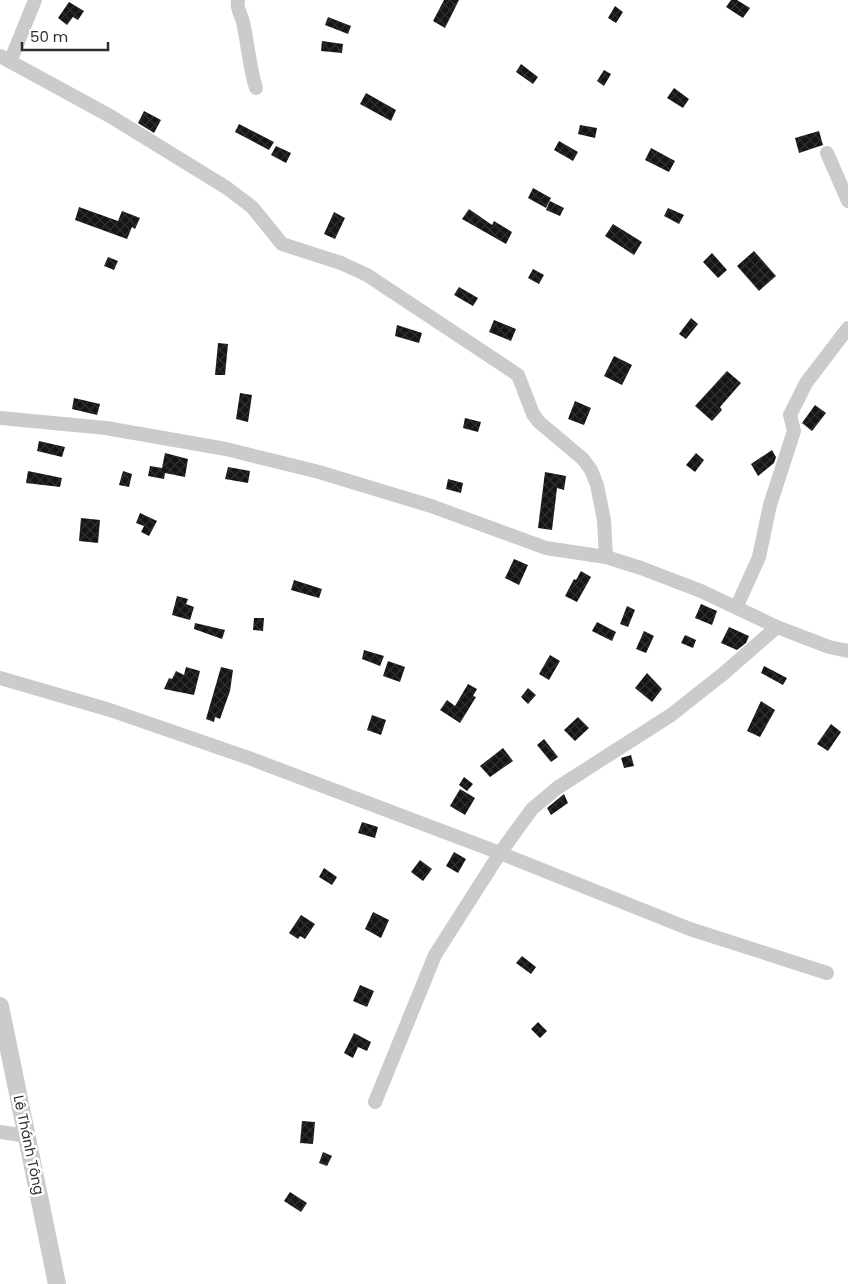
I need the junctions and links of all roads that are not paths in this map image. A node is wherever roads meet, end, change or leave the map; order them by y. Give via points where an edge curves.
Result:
1 (35, 0) edge
2 (238, 0) edge
3 (5, 59) edge
4 (256, 88) dead end
5 (827, 153) dead end
6 (848, 201) edge
7 (848, 328) edge
8 (0, 418) edge
9 (606, 557) junction
10 (737, 606) junction
11 (777, 627) junction
12 (848, 651) edge
13 (0, 678) edge
14 (500, 853) junction
15 (827, 972) dead end
16 (0, 1006) edge
17 (375, 1102) dead end
18 (0, 1132) edge
19 (27, 1136) junction
20 (57, 1284) edge

1 - 3 street
2 - 4 street
3 - 9 street via 110,116 227,188 252,207 282,244 341,262 367,275 518,375 532,414 578,454 591,470 604,520
5 - 6 street
7 - 10 street via 806,383 790,415 794,431 770,505 760,557
8 - 9 street via 106,428 226,449 382,491 546,548
9 - 10 street
10 - 11 street
11 - 12 street
11 - 14 street via 672,715 545,797 532,809
13 - 14 street via 110,710 249,758
14 - 15 street via 690,929
14 - 17 street via 435,955
16 - 19 street, Lê Thánh Tông
18 - 19 street
19 - 20 street, Lê Thánh Tông

